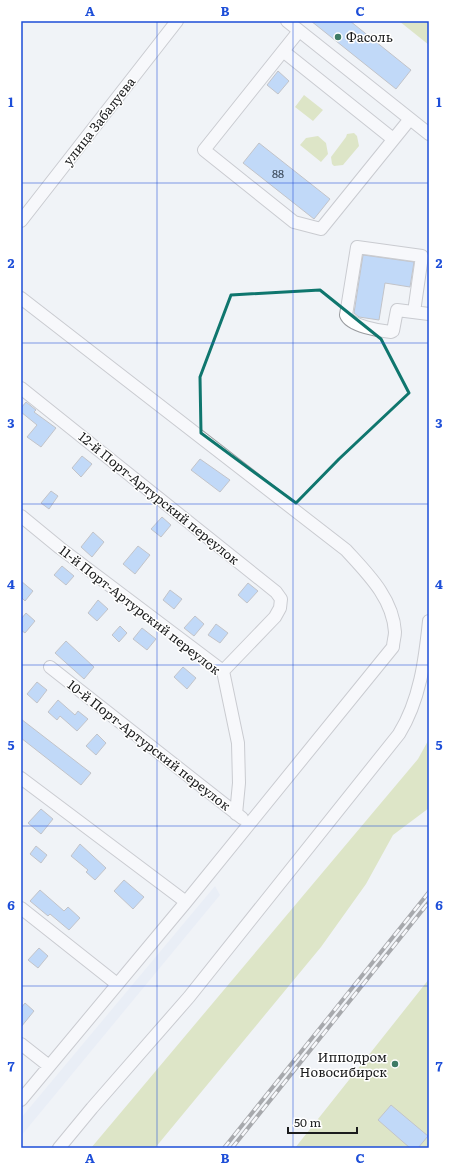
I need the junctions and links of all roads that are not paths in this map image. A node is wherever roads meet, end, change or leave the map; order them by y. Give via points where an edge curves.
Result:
1 (177, 21) edge
2 (287, 21) edge
3 (299, 31) junction
4 (283, 51) junction
5 (410, 119) junction
6 (429, 134) edge
7 (393, 139) junction
8 (21, 221) edge
9 (21, 298) edge
10 (414, 312) junction
11 (429, 314) edge
12 (21, 388) edge
13 (21, 516) edge
14 (429, 621) edge
15 (50, 666) dead end
16 (223, 671) junction
17 (21, 778) edge
18 (236, 814) junction
19 (249, 824) junction
20 (186, 902) junction
21 (21, 908) edge
22 (117, 984) junction
23 (21, 1044) edge
24 (49, 1066) junction
25 (21, 1100) edge
26 (60, 1148) edge

1 - 8 street, улица Забалуева
2 - 3 street
3 - 4 street
3 - 5 street
4 - 7 street
4 - 7 street via 204,150 294,222 321,230
5 - 6 street
5 - 7 street
9 - 19 street via 346,550 372,578 384,597 395,632 393,647
10 - 10 street via 397,310 391,332 370,329 346,318 357,247 422,256
10 - 11 street
12 - 16 street, 12-й Порт-Артурский переулок via 276,592 281,599 275,617
13 - 16 street, 11-й Порт-Артурский переулок
14 - 26 street via 417,696 407,722 399,734 189,997
15 - 18 street, 10-й Порт-Артурский переулок
16 - 18 street, 11-й Порт-Артурский переулок via 238,743 239,782
17 - 20 street
18 - 19 street, 10-й Порт-Артурский переулок
19 - 20 street
20 - 22 street
21 - 22 street
22 - 24 street
23 - 24 street
24 - 25 street

